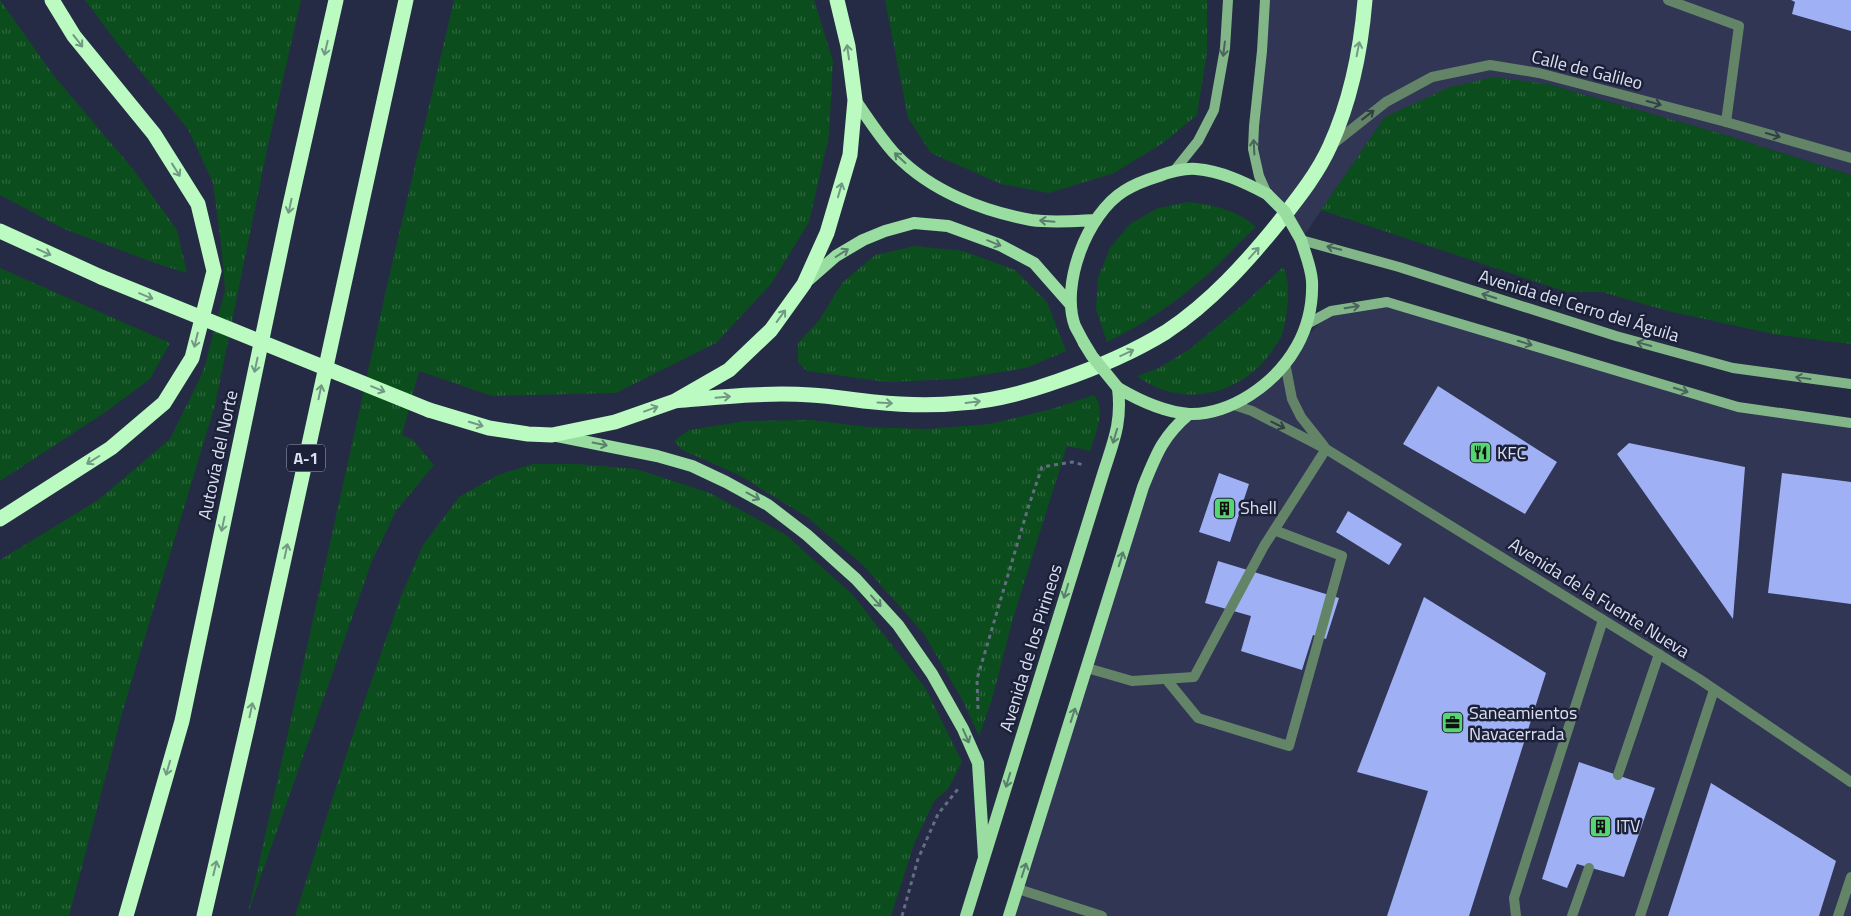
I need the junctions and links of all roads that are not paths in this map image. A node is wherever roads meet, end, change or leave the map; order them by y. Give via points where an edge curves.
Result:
1 (52, 0) edge
2 (336, 0) edge
3 (406, 0) edge
4 (836, 0) edge
5 (1228, 0) edge
6 (1265, 0) edge
7 (1365, 0) edge
8 (1668, 0) edge
9 (854, 100) junction
10 (1726, 122) junction
11 (1330, 146) junction
12 (1851, 158) edge
13 (1174, 171) junction
14 (1267, 194) junction
15 (1096, 220) junction
16 (0, 231) edge
17 (1301, 240) junction
18 (804, 284) junction
19 (1071, 305) junction
20 (1307, 324) junction
21 (1285, 363) junction
22 (1851, 384) edge
23 (1118, 388) junction
24 (675, 401) junction
25 (1234, 405) junction
26 (1189, 414) junction
27 (1851, 423) edge
28 (552, 435) junction
29 (1326, 449) junction
30 (0, 519) edge
31 (1274, 530) junction
32 (1604, 620) junction
33 (1659, 654) junction
34 (1087, 668) junction
35 (1166, 679) junction
36 (1714, 690) junction
37 (1618, 775) dead end
38 (1851, 782) edge
39 (984, 857) junction
40 (1589, 868) dead end
41 (1851, 877) edge
42 (1018, 889) junction
43 (126, 916) edge
44 (204, 916) edge
45 (966, 916) edge
46 (1009, 916) edge
47 (1102, 916) edge
48 (1516, 916) edge
49 (1572, 916) edge
50 (1640, 916) edge
51 (1838, 916) edge

1 -> 30 highway via 74,36 154,134 198,204 214,271 192,358 164,403 111,448
2 -> 43 highway, Autovía del Norte via 182,721
44 -> 3 highway, A-1
9 -> 4 highway via 848,46
5 -> 13 main road via 1225,48 1214,110 1198,141
14 -> 6 main road via 1258,176 1253,149
11 -> 7 highway via 1352,85
8 - 10 street via 1739,26
15 -> 9 main road via 1031,220 960,199 924,179 896,154
18 -> 9 highway via 827,233 850,155
11 -> 10 street, Calle de Galileo via 1386,102 1432,77 1490,66 1539,73
10 -> 12 street, Calle de Galileo
24 -> 11 highway via 760,393 874,402 960,404 997,399 1076,375 1132,351 1167,331 1233,276 1298,198
13 - 14 main road via 1195,169 1217,173
13 - 15 main road via 1140,182 1122,192
14 - 17 main road, bridge via 1285,212
15 - 19 main road via 1081,246
16 -> 28 highway, bridge via 101,277 429,410 489,428
17 - 20 main road via 1312,280
22 -> 17 main road, Avenida del Cerro del Águila via 1733,368 1616,336 1399,267
18 -> 19 main road via 836,256 863,240 914,223 948,226 1000,245 1034,263
24 -> 18 highway via 729,370 771,330
19 - 23 main road, bridge via 1075,325 1084,343
20 - 21 main road via 1300,344
20 -> 27 main road via 1331,311 1387,302 1738,407
21 - 25 main road via 1267,384
21 - 29 street, Avenida de la Fuente Nueva via 1292,399 1301,417
23 - 26 main road via 1154,407
23 -> 39 main road, Avenida de los Pirineos via 1118,430
28 -> 24 highway via 615,422
25 - 26 main road
25 -> 29 street, Avenida de la Fuente Nueva
34 -> 26 main road via 1149,473 1163,441
28 -> 39 main road via 658,456 692,466 726,482 768,504 856,579 898,625 932,674 963,729 978,763
29 - 31 street
29 - 32 street, Avenida de la Fuente Nueva
31 - 35 street via 1194,677
31 - 35 street via 1342,556 1289,746 1198,718
32 - 33 street, Avenida de la Fuente Nueva
32 - 48 street via 1514,898
33 - 36 street, Avenida de la Fuente Nueva
33 - 37 street
34 - 35 street via 1132,681
42 -> 34 main road
36 - 38 street, Avenida de la Fuente Nueva
36 - 50 street
39 - 45 main road, Avenida de los Pirineos
40 - 49 street
41 - 51 street
42 - 46 main road
42 - 47 street

